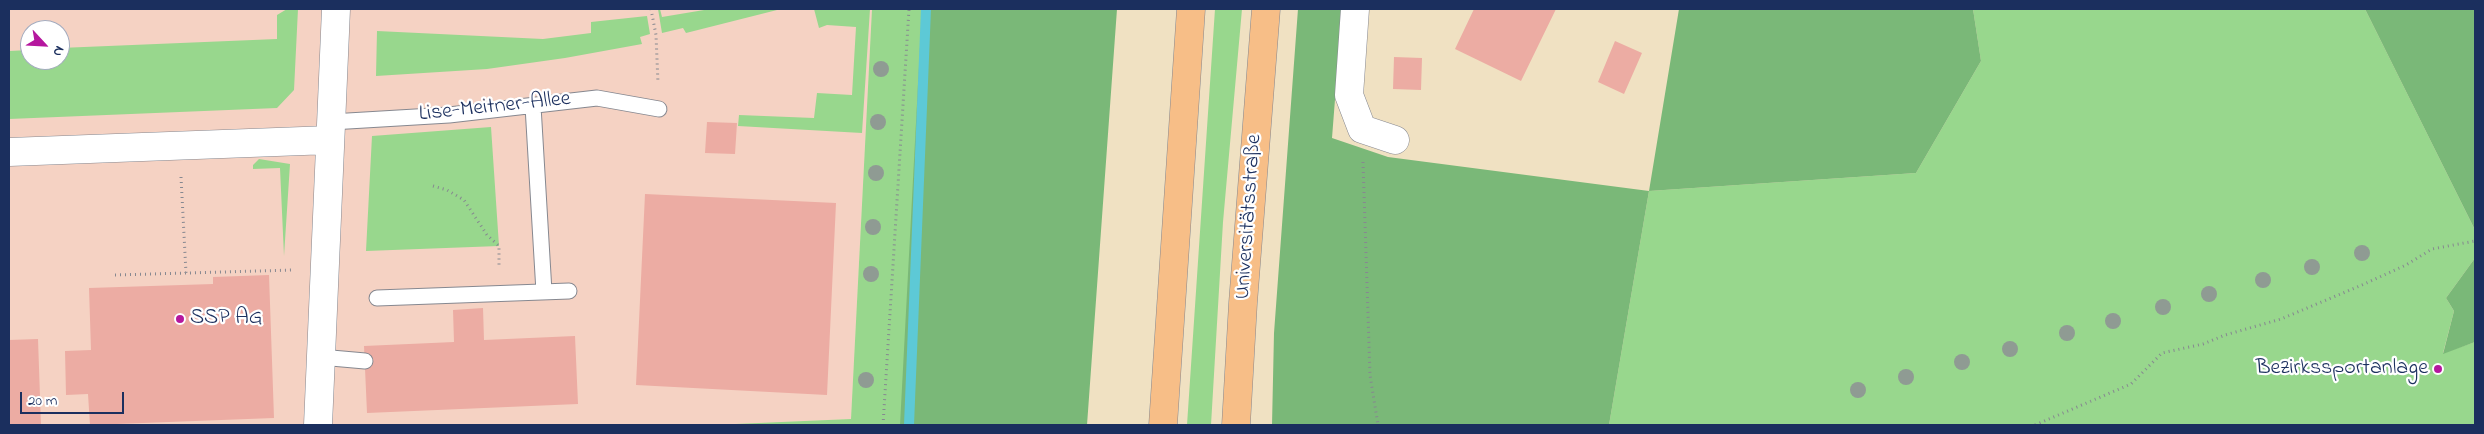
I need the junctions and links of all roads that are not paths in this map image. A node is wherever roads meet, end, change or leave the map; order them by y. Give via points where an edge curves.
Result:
1 (336, 9) edge
2 (1192, 9) edge
3 (1266, 9) edge
4 (1355, 9) edge
5 (533, 106) junction
6 (660, 109) road end
7 (330, 131) junction
8 (1395, 140) dead end
9 (9, 152) edge
10 (569, 291) dead end
11 (544, 292) junction
12 (377, 298) dead end
13 (320, 357) junction
14 (365, 361) dead end
15 (318, 425) edge
16 (1163, 425) edge
17 (1236, 425) edge

1 - 7 street
2 - 16 highway
3 - 17 highway, Universitätsstraße
4 - 8 street via 1349,95 1362,129
5 - 6 lane, Lise-Meitner-Allee via 597,98
5 - 7 lane, Lise-Meitner-Allee
5 - 11 lane
7 - 9 street, Lise-Meitner-Allee via 180,144
7 - 13 street
10 - 11 lane
11 - 12 lane
13 - 14 lane
13 - 15 street

